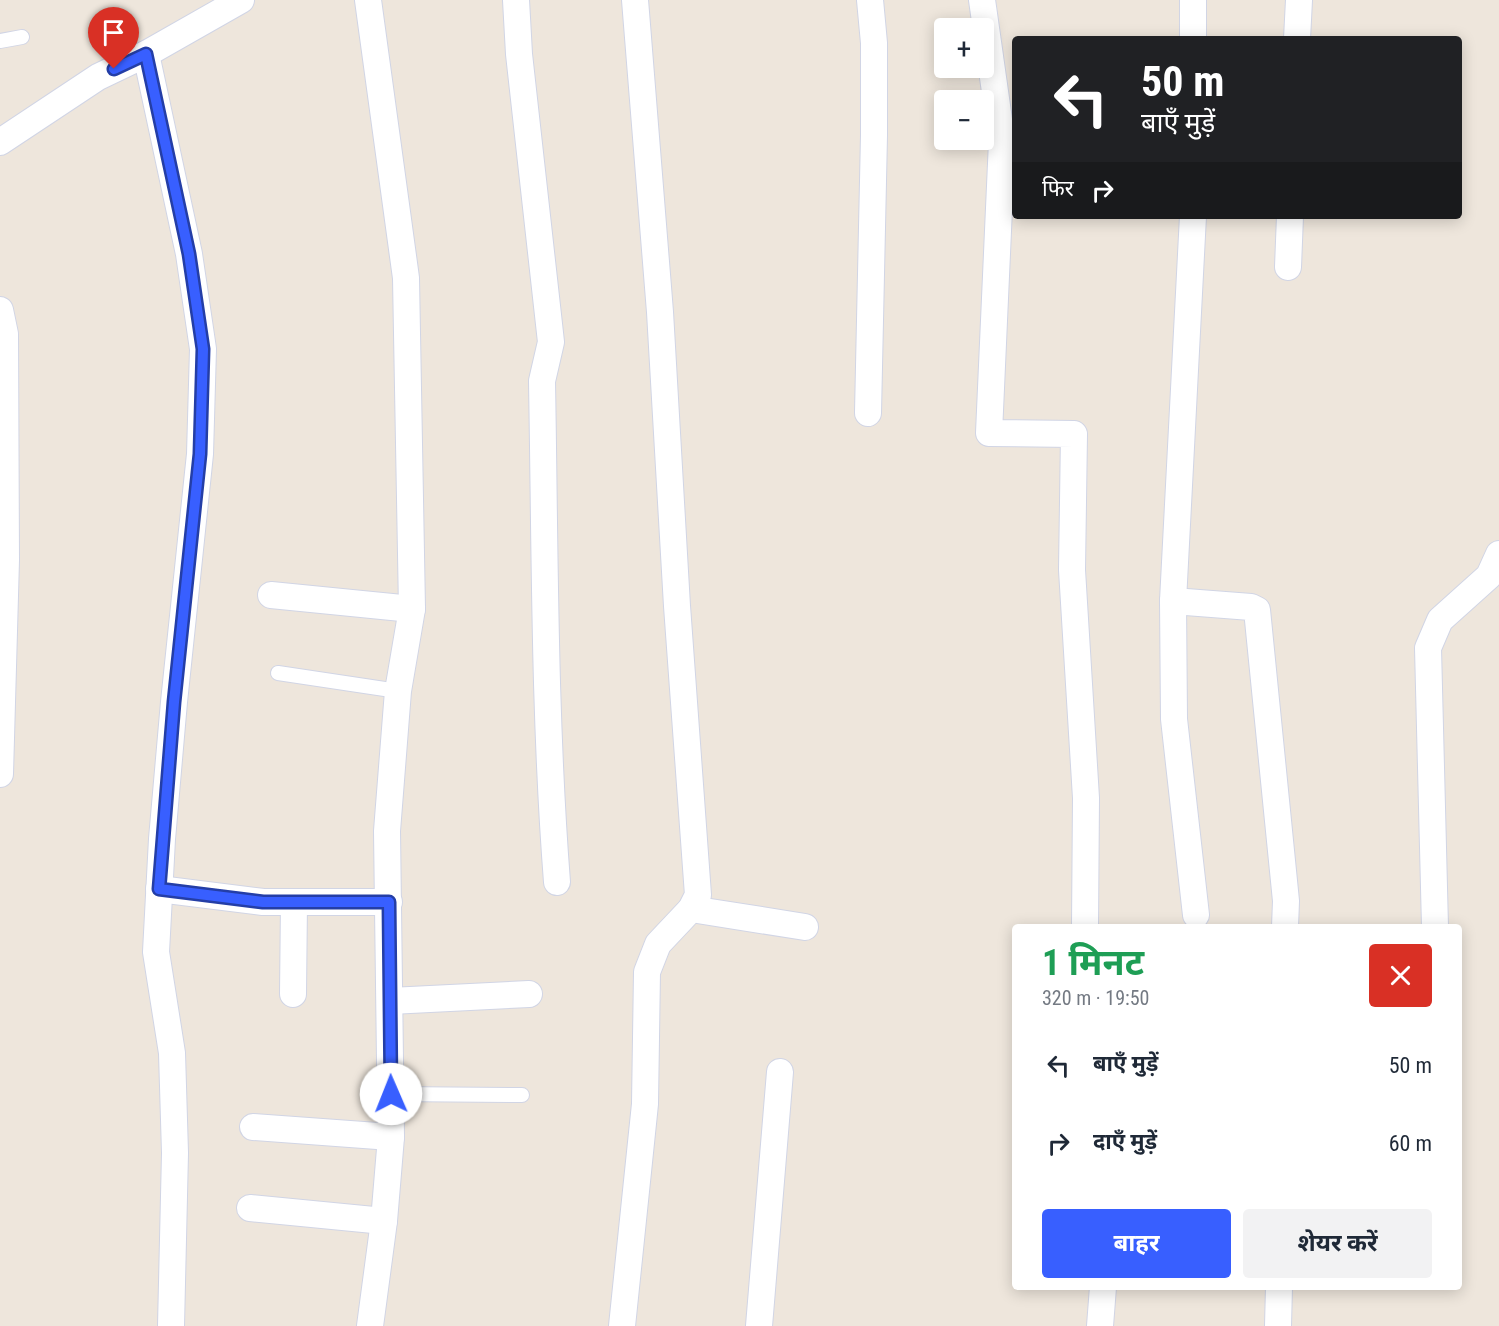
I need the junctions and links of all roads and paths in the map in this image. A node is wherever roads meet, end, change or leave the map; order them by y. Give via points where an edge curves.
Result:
1 (241, 0) edge
2 (368, 0) edge
3 (516, 0) edge
4 (635, 0) edge
5 (870, 0) edge
6 (982, 0) edge
7 (1192, 0) edge
8 (1299, 0) edge
9 (1193, 36) edge
10 (1297, 36) edge
11 (22, 37) dead end
12 (0, 41) edge
13 (146, 54) junction
14 (0, 142) edge
15 (1193, 219) edge
16 (1290, 219) edge
17 (1288, 267) dead end
18 (0, 310) edge
19 (868, 413) dead end
20 (1499, 554) edge
21 (271, 595) dead end
22 (1173, 601) junction
23 (412, 609) junction
24 (278, 673) dead end
25 (398, 691) junction
26 (0, 774) edge
27 (557, 882) dead end
28 (159, 889) junction
29 (294, 902) junction
30 (389, 902) junction
31 (691, 909) junction
32 (1196, 915) dead end
33 (1085, 924) edge
34 (1285, 924) edge
35 (1435, 924) edge
36 (805, 927) dead end
37 (293, 994) dead end
38 (528, 994) dead end
39 (390, 1001) junction
40 (780, 1072) dead end
41 (391, 1094) junction
42 (522, 1095) dead end
43 (253, 1127) dead end
44 (391, 1137) junction
45 (250, 1208) dead end
46 (384, 1221) junction
47 (1103, 1290) edge
48 (1279, 1290) edge
49 (171, 1326) edge
50 (370, 1326) edge
51 (622, 1326) edge
52 (759, 1326) edge
53 (1100, 1326) edge
54 (1278, 1326) edge

1 - 13 street
2 - 23 street via 406,278
3 - 27 street via 551,342 542,381 546,694
4 - 31 street via 660,312 698,895
5 - 19 street via 874,135
6 - 33 street via 1002,141 989,433 1074,434 1072,570 1086,798
7 - 9 street
8 - 10 street
11 - 12 lane
13 - 14 street via 98,77
13 - 28 street via 189,254 203,349 200,454
15 - 22 street
16 - 17 street
18 - 26 street via 5,334 6,560
20 - 35 street via 1490,576 1440,620 1428,648
21 - 23 street
22 - 32 street via 1174,719
22 - 34 street via 1257,610
23 - 25 street
24 - 25 lane
25 - 30 street via 387,831
28 - 29 street
28 - 49 street via 156,952 172,1053
29 - 30 street
29 - 37 street
30 - 39 street
31 - 36 street
31 - 51 street via 658,944 647,972 645,1104
38 - 39 street
39 - 41 street
40 - 52 street
41 - 42 lane
41 - 44 street
43 - 44 street
44 - 46 street
45 - 46 street
46 - 50 street
47 - 53 street
48 - 54 street

